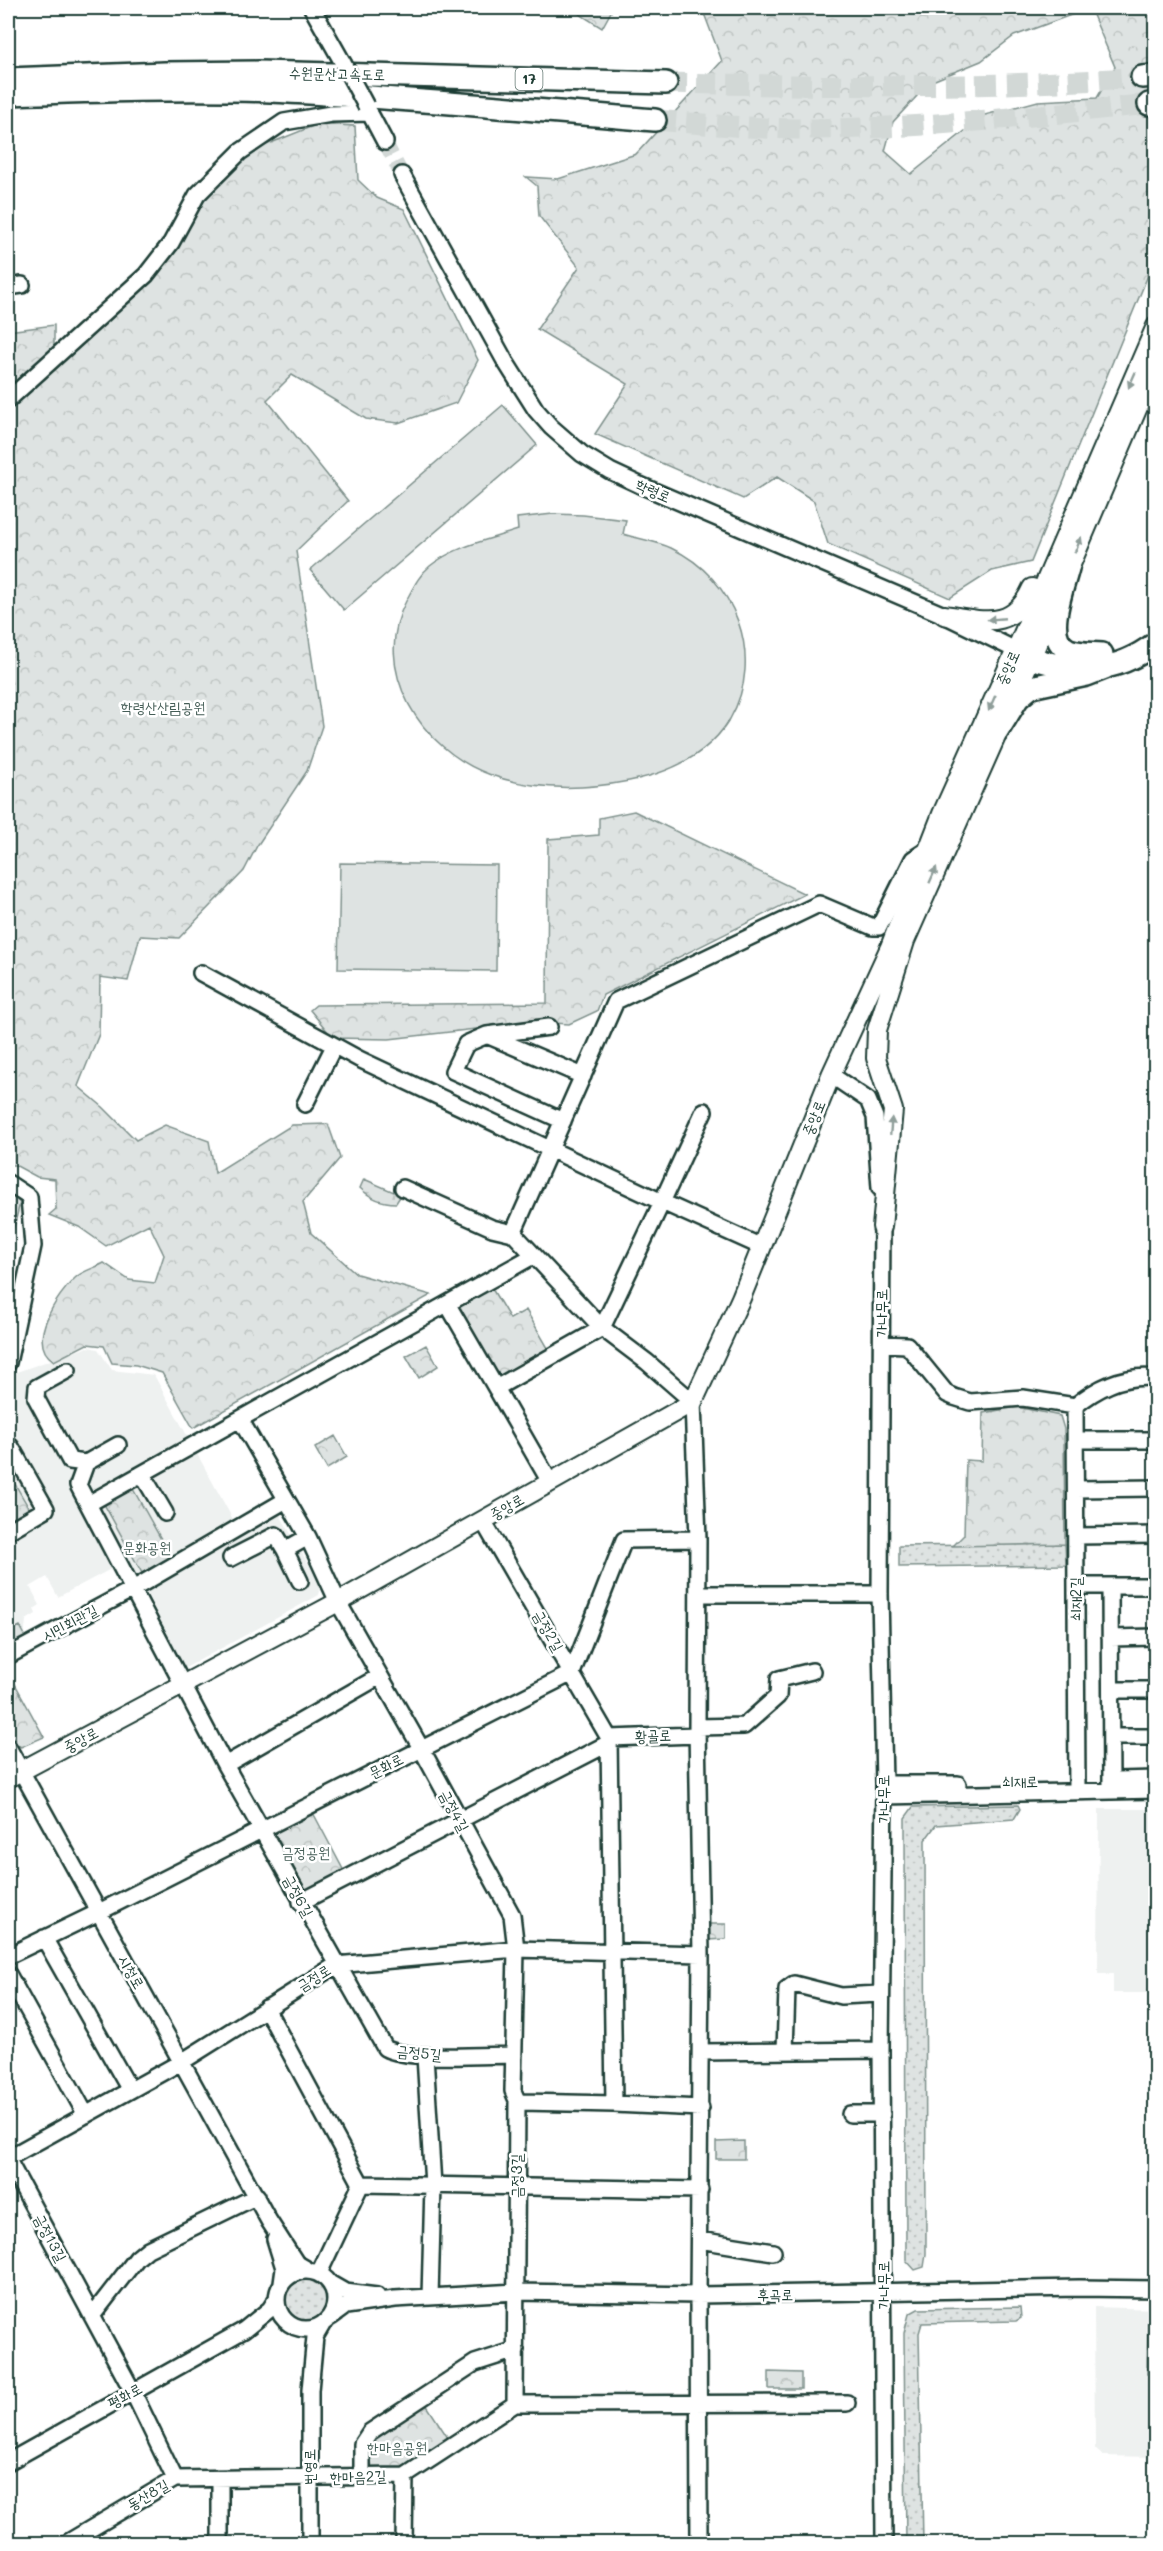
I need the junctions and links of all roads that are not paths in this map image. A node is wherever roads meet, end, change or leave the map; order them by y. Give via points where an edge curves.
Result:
1 (312, 8) edge
2 (8, 79) edge
3 (666, 83) tunnel mouth
4 (8, 94) edge
5 (368, 110) junction
6 (655, 120) tunnel mouth
7 (385, 142) tunnel mouth
8 (402, 175) tunnel mouth
9 (1155, 326) edge
10 (1155, 365) edge
11 (8, 400) edge
12 (1101, 450) junction
13 (1068, 568) junction
14 (944, 615) junction
15 (1155, 629) edge
16 (1155, 643) edge
17 (1024, 654) junction
18 (1104, 661) junction
19 (997, 732) junction
20 (927, 850) junction
21 (906, 938) junction
22 (201, 973) dead end
23 (549, 1027) dead end
24 (487, 1035) junction
25 (334, 1046) junction
26 (831, 1075) junction
27 (583, 1076) junction
28 (305, 1104) dead end
29 (704, 1111) dead end
30 (563, 1121) junction
31 (550, 1150) junction
32 (8, 1183) edge
33 (403, 1188) dead end
34 (662, 1202) junction
35 (882, 1227) junction
36 (513, 1233) junction
37 (762, 1246) junction
38 (533, 1256) junction
39 (448, 1305) junction
40 (602, 1328) junction
41 (882, 1344) junction
42 (8, 1363) edge
43 (68, 1370) dead end
44 (1155, 1378) edge
45 (496, 1388) junction
46 (693, 1402) junction
47 (1075, 1406) junction
48 (240, 1419) junction
49 (1075, 1440) junction
50 (1155, 1440) edge
51 (118, 1445) dead end
52 (11, 1448) dead end
53 (86, 1463) junction
54 (142, 1474) junction
55 (550, 1482) junction
56 (1155, 1488) edge
57 (1076, 1489) junction
58 (286, 1500) junction
59 (88, 1504) junction
60 (165, 1513) dead end
61 (483, 1521) junction
62 (8, 1531) edge
63 (1155, 1535) edge
64 (1076, 1536) junction
65 (308, 1537) junction
66 (698, 1539) junction
67 (285, 1550) junction
68 (231, 1558) dead end
69 (300, 1581) dead end
70 (1076, 1586) junction
71 (1110, 1586) junction
72 (1155, 1586) edge
73 (133, 1589) junction
74 (698, 1594) junction
75 (880, 1594) junction
76 (338, 1602) junction
77 (1155, 1637) edge
78 (1110, 1638) junction
79 (8, 1656) edge
80 (812, 1671) dead end
81 (572, 1673) junction
82 (380, 1676) junction
83 (184, 1686) junction
84 (1111, 1690) junction
85 (1155, 1690) edge
86 (697, 1731) junction
87 (1111, 1737) junction
88 (1155, 1737) edge
89 (609, 1740) junction
90 (8, 1747) edge
91 (421, 1748) junction
92 (225, 1765) junction
93 (14, 1775) edge
94 (1155, 1779) edge
95 (1111, 1785) junction
96 (1077, 1786) junction
97 (884, 1790) junction
98 (1155, 1790) edge
99 (459, 1821) junction
100 (260, 1829) junction
101 (301, 1902) junction
102 (97, 1913) junction
103 (44, 1938) junction
104 (516, 1949) junction
105 (614, 1953) junction
106 (701, 1954) junction
107 (8, 1956) edge
108 (336, 1965) junction
109 (8, 1974) edge
110 (879, 1994) dead end
111 (266, 2008) junction
112 (881, 2050) junction
113 (785, 2051) junction
114 (701, 2052) junction
115 (514, 2055) junction
116 (425, 2056) junction
117 (183, 2061) junction
118 (130, 2090) junction
119 (518, 2100) junction
120 (615, 2104) junction
121 (701, 2108) junction
122 (850, 2114) dead end
123 (882, 2114) junction
124 (86, 2115) junction
125 (8, 2159) edge
126 (360, 2184) junction
127 (433, 2185) junction
128 (517, 2187) junction
129 (700, 2190) junction
130 (257, 2196) junction
131 (269, 2221) junction
132 (699, 2240) junction
133 (773, 2252) dead end
134 (314, 2272) junction
135 (282, 2282) junction
136 (331, 2284) junction
137 (1155, 2289) edge
138 (884, 2291) junction
139 (516, 2292) junction
140 (698, 2295) junction
141 (430, 2297) junction
142 (277, 2298) junction
143 (395, 2299) junction
144 (92, 2316) junction
145 (326, 2321) junction
146 (291, 2325) junction
147 (243, 2330) junction
148 (516, 2350) junction
149 (310, 2390) junction
150 (133, 2392) junction
151 (847, 2403) dead end
152 (515, 2404) junction
153 (697, 2404) junction
154 (8, 2462) edge
155 (405, 2476) junction
156 (362, 2477) junction
157 (176, 2479) junction
158 (220, 2479) junction
159 (310, 2479) junction
160 (65, 2544) edge
161 (220, 2544) edge
162 (310, 2544) edge
163 (404, 2544) edge
164 (699, 2544) edge
165 (884, 2544) edge

1 - 5 street, bridge
2 - 3 highway, 수원문산고속도로 / 17 via 259,72
4 - 6 highway, 수원문산고속도로 / 17 via 170,89 268,91
5 - 7 street
5 - 11 street via 284,122 240,152 197,195 171,243 146,275
8 - 14 street, 학령로 via 521,387 564,440 610,471 640,485
9 -> 12 main road, 중앙로
13 -> 10 main road, 중앙로
12 -> 14 main road via 1086,468 1028,597 1011,617 998,621
12 - 17 main road, 중앙로
13 - 17 main road, 중앙로
13 - 18 highway via 1054,626 1056,636 1067,649
14 - 17 street, 학령로
15 - 18 highway
16 - 18 highway via 1126,661
17 - 18 highway
17 - 19 main road, 중앙로
17 -> 20 main road, 중앙로
18 - 19 highway via 1071,679 1031,687 1018,698
21 -> 19 main road, 중앙로
20 - 26 main road, 중앙로 via 890,947
20 - 27 street via 913,859 879,927 819,904 616,1001
21 - 26 main road, 중앙로 via 858,1046
35 -> 21 main road via 893,1110 876,1058 877,1030
22 - 25 street
23 - 24 street
24 - 27 street
24 - 30 street via 466,1044 453,1071
25 - 28 street
25 - 31 street
26 - 35 street, 가나무로 via 868,1100 875,1117
26 - 37 main road, 중앙로
27 - 30 street
29 - 34 street
30 - 31 street
31 - 34 street
31 - 36 street
32 - 42 street via 29,1197 33,1246
33 - 36 street
34 - 37 street
34 - 40 street
35 - 41 street, 가나무로
36 - 38 street
37 - 46 main road, 중앙로
38 - 39 street
38 - 40 street
39 - 45 street
39 - 48 street
40 - 45 street
40 - 46 street
41 - 47 street via 908,1345 947,1394 954,1397 970,1402 1023,1398
41 - 75 street, 가나무로
43 - 53 street via 37,1387 36,1398 70,1461
44 - 47 street via 1130,1377 1090,1394
45 - 55 street
46 - 55 main road, 중앙로
46 - 66 street
47 - 49 street, 쇠재2길
48 - 54 street
48 - 58 street, 금정4길
49 - 50 street
49 - 57 street, 쇠재2길
51 - 53 street
52 - 62 street via 46,1509
53 - 59 street, 금정6길 via 78,1485
54 - 59 street
54 - 60 street
55 - 61 main road, 중앙로
56 - 57 street
57 - 64 street, 쇠재2길
58 - 65 street, 금정4길
58 - 73 street, 시민회관길
59 - 73 street, 금정6길
61 - 76 main road, 중앙로
61 - 81 street, 금정2길
63 - 64 street
64 - 70 street, 쇠재2길
65 - 67 street
65 - 76 street, 금정4길
66 - 74 street
66 - 81 street via 624,1540
67 - 68 street via 276,1535
67 - 69 street
70 - 71 street
70 - 96 street, 쇠재2길
71 - 72 street
71 - 78 street
73 - 79 street, 시민회관길
73 - 83 street, 금정6길
74 - 75 street
74 - 86 street
75 - 97 street, 가나무로
76 - 82 street, 금정4길
76 - 83 main road, 중앙로
77 - 78 street
78 - 84 street
80 - 86 street, 황골로 via 779,1678 778,1696 744,1726
81 - 89 street, 금정2길
81 - 91 street, 문화로
82 - 91 street, 금정4길
82 - 92 street
83 - 92 street, 금정6길
83 - 93 main road, 중앙로
84 - 85 street
84 - 87 street
86 - 89 street, 황골로
86 - 106 street
87 - 88 street
87 - 95 street
89 - 99 street
89 - 105 street, 금정2길
90 - 93 street, 시청로
91 - 99 street, 금정4길
91 - 100 street, 문화로
92 - 100 street, 금정6길
93 - 102 street, 시청로
94 - 95 street
95 - 96 street
95 - 98 street
96 - 97 street
97 - 112 street, 가나무로
99 - 101 street
99 - 104 street, 금정4길 via 512,1915
100 - 101 street, 금정6길
100 - 102 street, 문화로
101 - 108 street, 금정6길
102 - 103 street, 문화로
102 - 117 street, 시청로
103 - 107 street, 문화로
103 - 118 street
104 - 105 street, 금정로
104 - 108 street, 금정로
104 - 115 street, 금정3길
105 - 106 street, 금정로
105 - 120 street, 금정2길
106 - 114 street
108 - 111 street, 금정로
108 - 116 street, 금정5길 via 386,2048
109 - 124 street
110 - 113 street via 841,1996 794,1984 787,1989
111 - 117 street, 금정로
111 - 126 street
112 - 113 street
112 - 123 street, 가나무로
113 - 114 street
114 - 121 street
115 - 116 street, 금정5길
115 - 119 street, 금정3길 via 513,2091
116 - 127 street
117 - 118 street, 금정로
117 - 130 street, 시청로
118 - 124 street, 금정로
119 - 120 street
119 - 128 street, 금정3길
120 - 121 street
121 - 129 street
122 - 123 street
123 - 138 street, 가나무로
124 - 125 street, 금정로
125 - 144 street, 금정13길
126 - 127 street
126 - 134 street
127 - 128 street
127 - 141 street
128 - 129 street
128 - 139 street, 금정3길
129 - 132 street
130 - 131 street, 시청로
130 - 144 street via 148,2249
131 - 134 street via 296,2262
131 - 135 street via 284,2268
132 - 133 street
132 - 140 street
134 - 135 street via 294,2273
134 - 136 street
135 - 142 street
136 - 143 street via 345,2292
136 - 145 street via 336,2301
137 - 138 street, 후곡로
138 - 140 street, 후곡로
138 - 165 street, 가나무로
139 - 140 street, 후곡로
139 - 141 street, 후곡로
139 - 148 street, 금정3길
140 - 153 street
141 - 143 street, 후곡로
142 - 146 street via 280,2313
142 - 147 street via 270,2309
143 - 145 street via 346,2306
144 - 150 street, 금정13길
145 - 146 street via 310,2329
145 - 149 street via 315,2337
146 - 147 street via 276,2322
146 - 149 street via 303,2339
147 - 150 street, 평화로
148 - 152 street, 금정3길
148 - 156 street via 475,2363 370,2432 362,2444
149 - 159 street, 번영로
150 - 154 street, 평화로
150 - 157 street, 금정13길
151 - 153 street
152 - 153 street
152 - 155 street
153 - 164 street
155 - 156 street, 한마음2길
155 - 163 street
156 - 159 street, 한마음2길
157 - 158 street, 동산8길
157 - 160 street, 동산8길
158 - 159 street, 동산8길
158 - 161 street
159 - 162 street, 번영로

